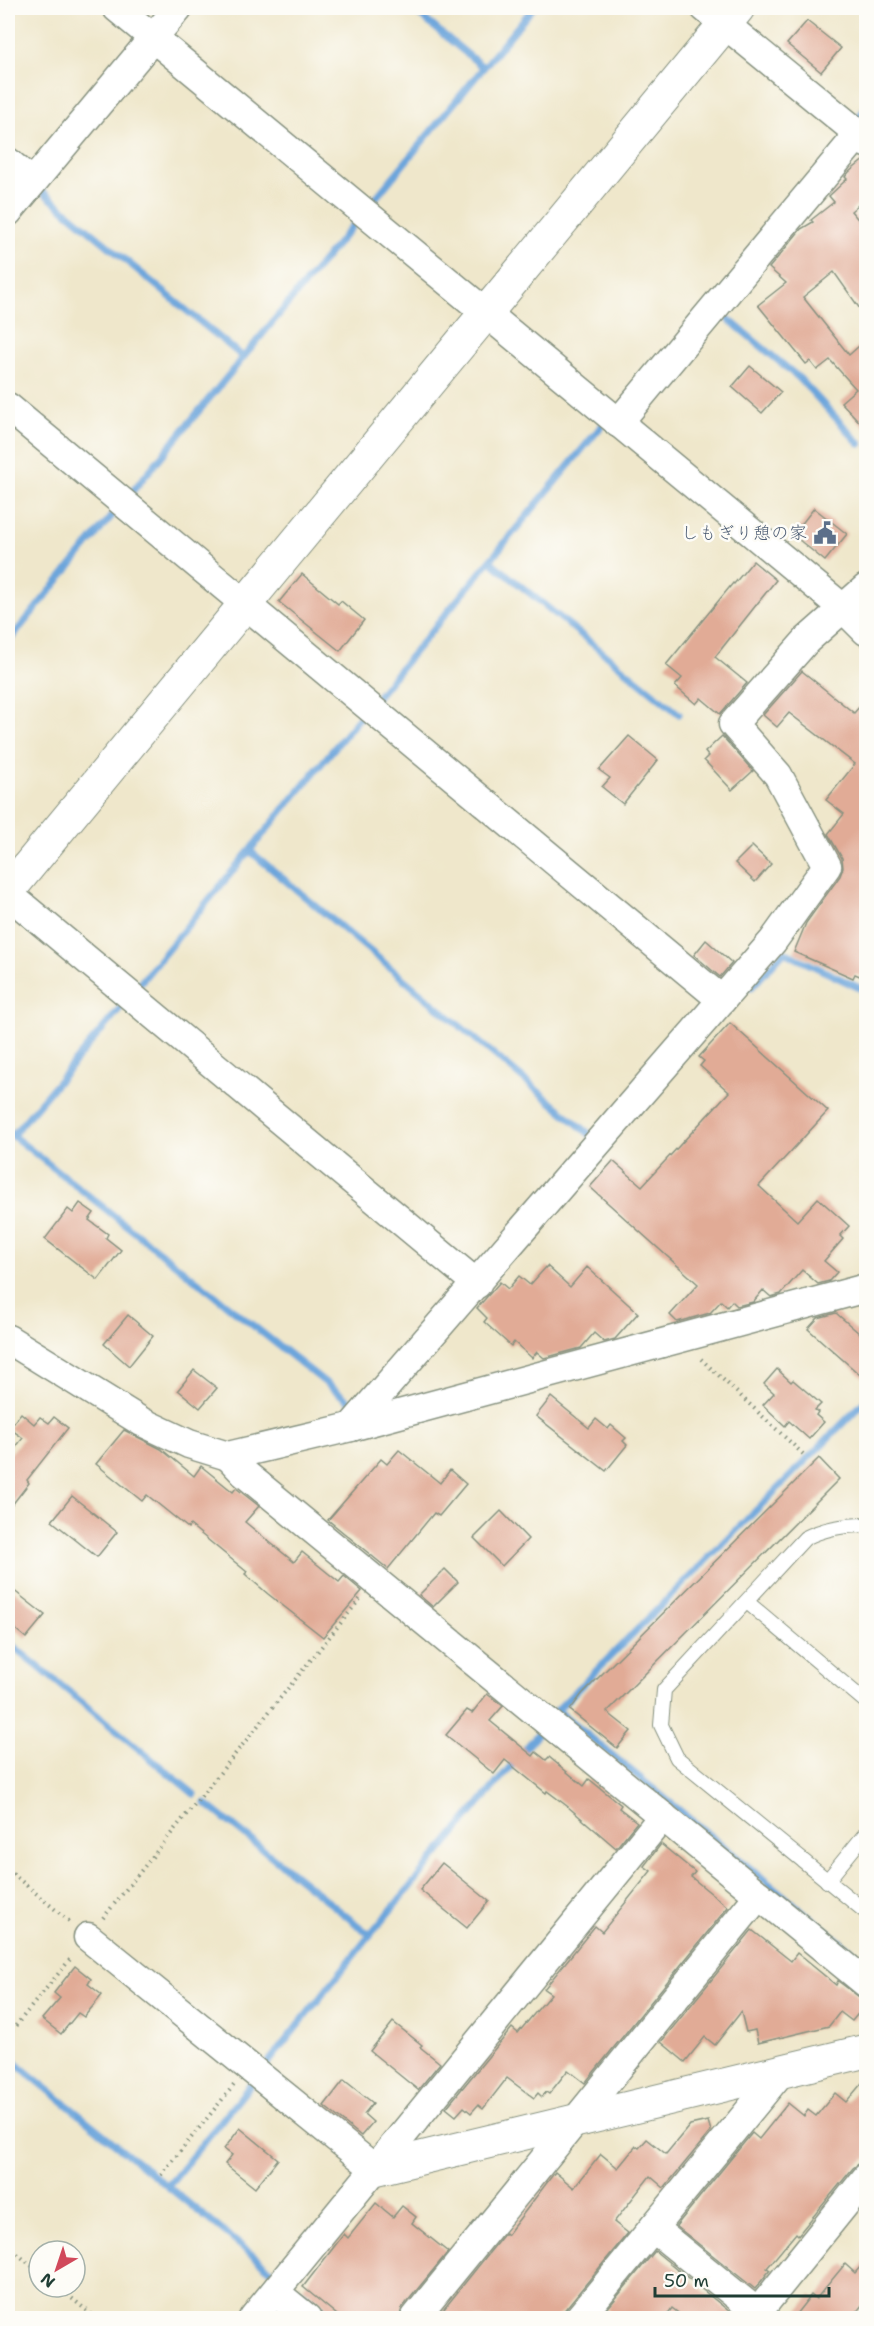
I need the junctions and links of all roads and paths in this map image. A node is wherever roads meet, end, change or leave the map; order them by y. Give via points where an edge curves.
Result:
1 (117, 8) edge
2 (177, 8) edge
3 (723, 13) edge
4 (153, 37) junction
5 (863, 139) edge
6 (8, 162) edge
7 (32, 182) junction
8 (8, 212) edge
9 (485, 313) junction
10 (8, 407) edge
11 (618, 423) junction
12 (867, 588) edge
13 (244, 604) junction
14 (844, 609) junction
15 (867, 631) edge
16 (8, 893) edge
17 (722, 1000) junction
18 (477, 1284) junction
19 (867, 1288) edge
20 (679, 1338) junction
21 (10, 1346) edge
22 (351, 1427) junction
23 (803, 1454) dead end
24 (228, 1456) junction
25 (867, 1525) edge
26 (375, 1580) junction
27 (747, 1602) junction
28 (867, 1702) edge
29 (663, 1816) junction
30 (867, 1833) edge
31 (8, 1870) edge
32 (826, 1881) junction
33 (759, 1895) junction
34 (867, 1912) edge
35 (88, 1936) junction
36 (867, 1983) edge
37 (8, 2035) edge
38 (867, 2051) edge
39 (249, 2068) junction
40 (781, 2072) junction
41 (575, 2122) junction
42 (375, 2169) junction
43 (161, 2175) dead end
44 (867, 2178) edge
45 (653, 2228) junction
46 (8, 2246) edge
47 (27, 2262) edge
48 (274, 2292) junction
49 (72, 2299) edge
50 (756, 2316) edge
51 (96, 2319) edge
52 (253, 2319) edge
53 (307, 2319) edge
54 (415, 2319) edge
55 (579, 2319) edge

1 - 4 street
2 - 4 street
3 - 5 street
3 - 9 street
4 - 7 street
4 - 9 street
5 - 11 street
6 - 7 street
7 - 8 street
9 - 11 street
9 - 13 street
10 - 13 street
11 - 14 street
12 - 14 street
13 - 16 street
13 - 17 street
14 - 15 street
14 - 17 street via 807,640 733,724 778,775 826,866 773,941
16 - 18 street
17 - 18 street
18 - 22 street
19 - 20 street
20 - 22 street
20 - 23 path
21 - 24 street via 142,1422 189,1444
22 - 24 street
24 - 26 street
25 - 27 lane via 846,1525 805,1538
26 - 29 street
26 - 35 path
27 - 28 lane
27 - 32 lane via 664,1690 661,1725 678,1758
29 - 33 street
29 - 42 street
30 - 32 lane
31 - 35 path
32 - 34 lane
33 - 36 street
33 - 41 street
35 - 37 path
35 - 39 street
38 - 40 street
39 - 42 street
39 - 43 path
40 - 41 street
40 - 45 street
41 - 42 street
41 - 54 street
42 - 48 street
44 - 50 street
45 - 50 street
45 - 55 street
46 - 47 path
48 - 52 street
48 - 53 street
49 - 51 path

